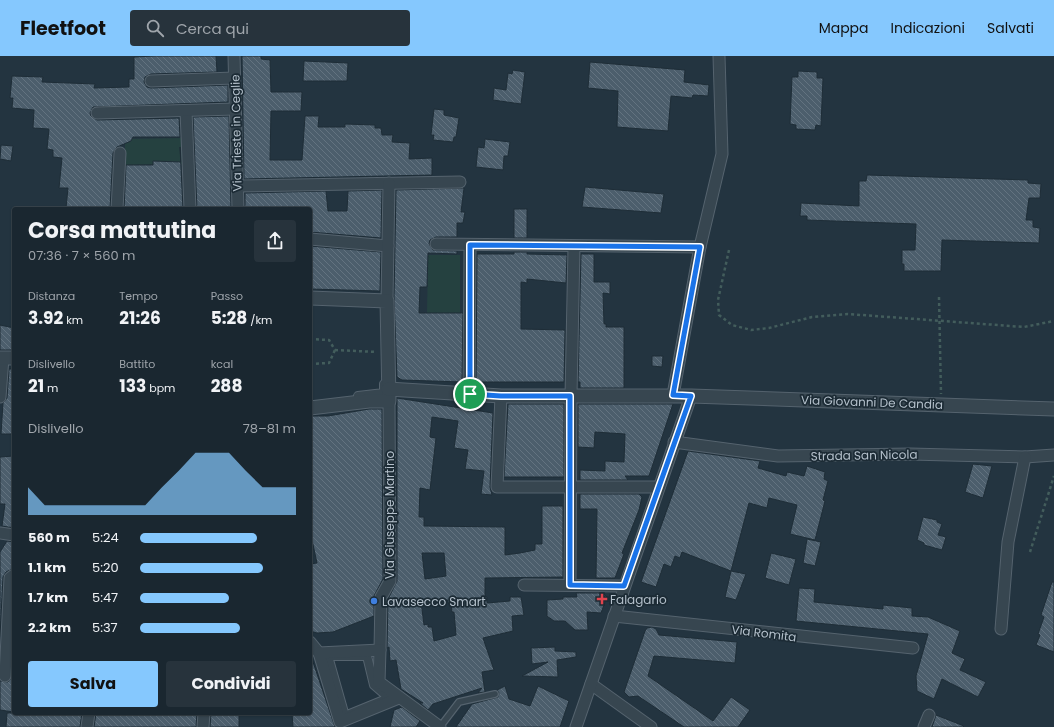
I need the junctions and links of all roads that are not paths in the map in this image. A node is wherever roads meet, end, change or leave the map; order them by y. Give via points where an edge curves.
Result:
1 (234, 56) edge
2 (719, 56) edge
3 (234, 78) junction
4 (152, 81) dead end
5 (235, 109) junction
6 (186, 111) junction
7 (97, 113) dead end
8 (120, 154) dead end
9 (460, 182) dead end
10 (389, 183) junction
11 (237, 186) junction
12 (117, 207) edge
13 (190, 207) edge
14 (238, 207) edge
15 (312, 239) edge
16 (436, 244) dead end
17 (470, 245) junction
18 (388, 246) junction
19 (574, 247) junction
20 (700, 247) junction
21 (312, 298) edge
22 (388, 301) junction
23 (312, 302) edge
24 (6, 358) edge
25 (470, 394) junction
26 (389, 395) junction
27 (673, 395) junction
28 (501, 396) junction
29 (570, 396) junction
30 (691, 396) junction
31 (0, 397) edge
32 (312, 402) edge
33 (312, 408) edge
34 (1054, 409) edge
35 (674, 442) junction
36 (1054, 455) edge
37 (1025, 457) junction
38 (570, 486) junction
39 (659, 487) junction
40 (0, 533) edge
41 (12, 535) edge
42 (524, 585) dead end
43 (570, 585) junction
44 (624, 586) junction
45 (12, 591) edge
46 (614, 616) junction
47 (1001, 630) dead end
48 (913, 648) dead end
49 (380, 650) junction
50 (315, 653) edge
51 (367, 656) joint
52 (6, 676) edge
53 (591, 684) junction
54 (495, 694) dead end
55 (399, 698) junction
56 (89, 715) edge
57 (204, 715) edge
58 (929, 715) dead end
59 (87, 727) edge
60 (203, 727) edge
61 (440, 727) edge
62 (576, 727) edge
63 (651, 727) edge
64 (924, 727) edge

1 - 3 street, Via Trieste in Ceglie
2 - 20 street via 722,154
3 - 4 street
3 - 5 street, Via Trieste in Ceglie
5 - 6 street
5 - 11 street, Via Trieste in Ceglie
6 - 7 street
6 - 13 street
8 - 12 street
9 - 10 street
10 - 11 street
10 - 18 street
11 - 14 street, Via Trieste in Ceglie
15 - 18 street
16 - 17 street
17 - 19 street
17 - 25 street
18 - 22 street
19 - 20 street
19 - 29 street
20 - 27 street
21 - 22 street
22 - 26 street
23 - 32 street via 384,305 384,393
24 - 31 street
25 - 26 street, Via Giovanni De Candia
25 - 28 street, Via Giovanni De Candia
26 - 33 street, Via Giovanni De Candia via 369,402
26 - 49 street, Via Giuseppe Martino via 390,581 381,597
27 - 29 street, Via Giovanni De Candia
27 - 30 street, Via Giovanni De Candia
28 - 29 street, Via Giovanni De Candia
28 - 38 street via 497,487
29 - 38 street
30 - 34 street, Via Giovanni De Candia
30 - 35 street
35 - 37 street, Strada San Nicola via 778,456 910,454
35 - 39 street
36 - 37 street, Strada San Nicola
37 - 47 street via 1008,542
38 - 39 street
38 - 43 street
39 - 44 street
40 - 41 street
42 - 43 street
43 - 44 street
44 - 46 street
45 - 52 street
46 - 48 street, Via Romita
46 - 53 street
49 - 50 street
49 - 55 street, Via Giuseppe Martino via 379,682
50 - 55 street via 340,722
51 - 51 street via 328,656 345,716 390,698 374,685
53 - 62 street
53 - 63 street
54 - 61 lane via 459,702
55 - 61 street
56 - 59 street
57 - 60 street
58 - 64 street

